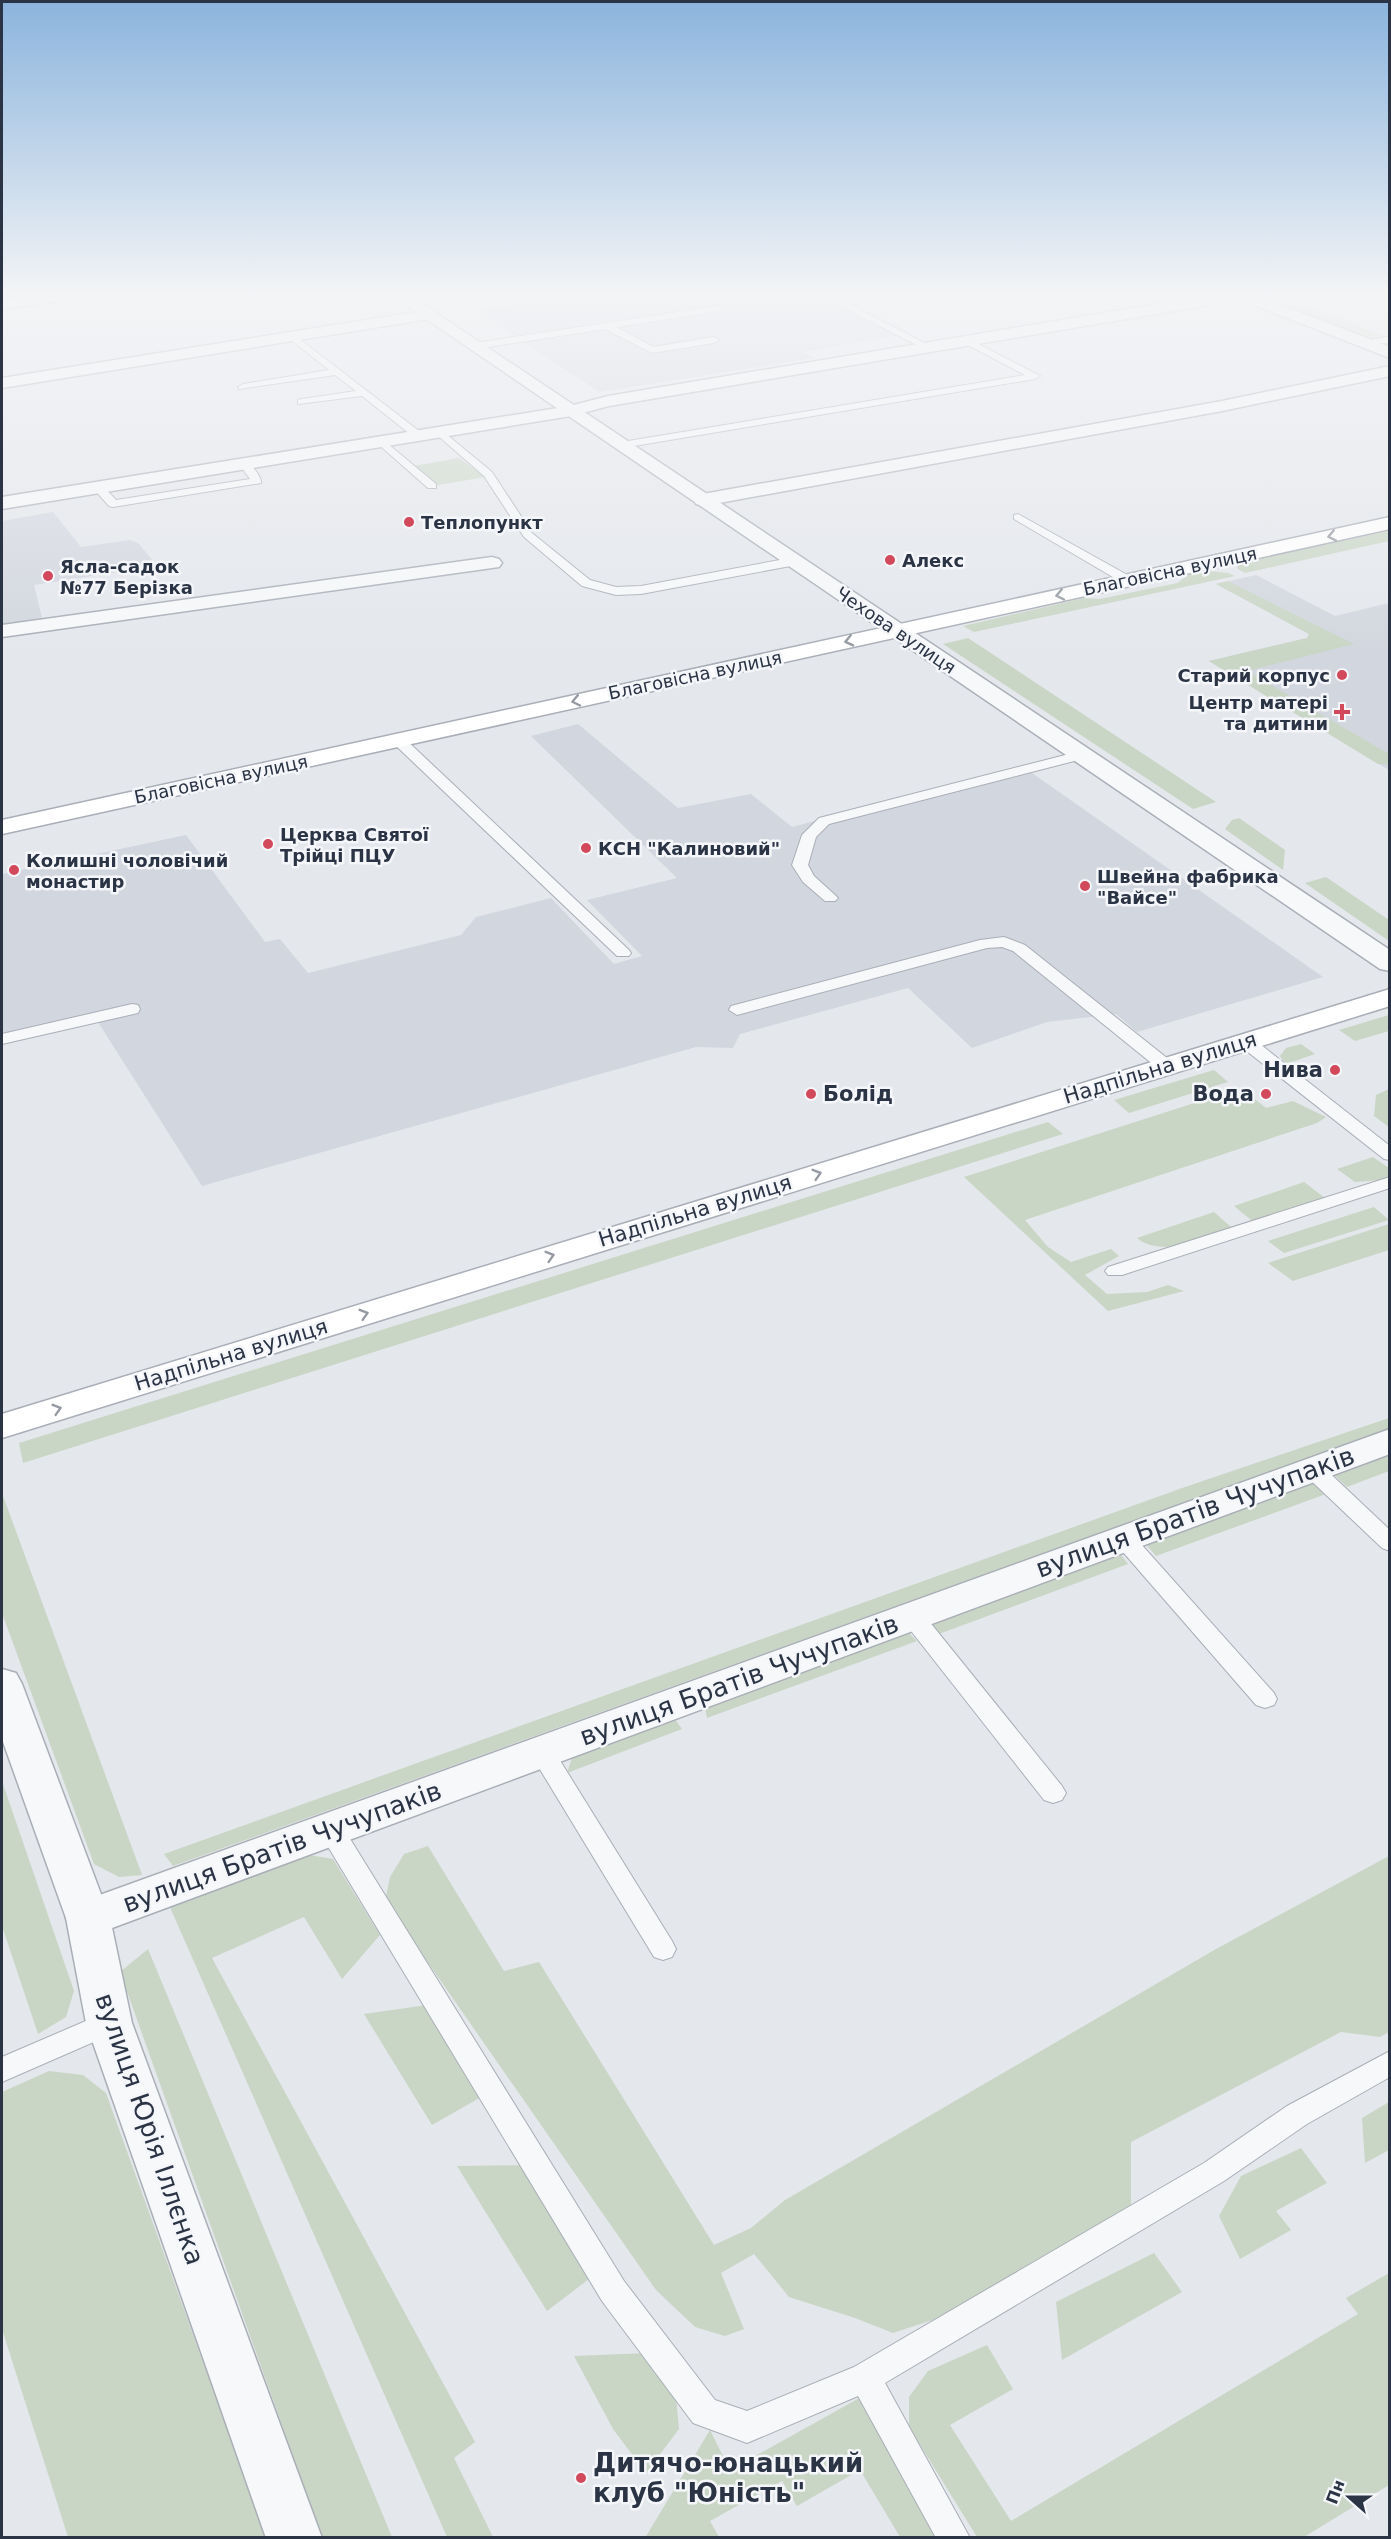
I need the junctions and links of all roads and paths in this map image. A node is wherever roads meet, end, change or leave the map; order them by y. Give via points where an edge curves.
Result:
1 (392, 415) edge
2 (543, 415) edge
3 (578, 415) edge
4 (803, 415) edge
5 (1170, 415) edge
6 (440, 432) junction
7 (419, 436) junction
8 (382, 442) junction
9 (622, 445) junction
10 (432, 486) dead end
11 (703, 500) junction
12 (2, 503) edge
13 (1018, 517) dead end
14 (1389, 523) edge
15 (796, 561) junction
16 (492, 563) dead end
17 (1127, 580) junction
18 (896, 630) junction
19 (2, 631) edge
20 (398, 740) junction
21 (1081, 755) junction
22 (2, 827) edge
23 (830, 898) dead end
24 (622, 953) dead end
25 (1389, 963) edge
26 (1389, 997) edge
27 (132, 1009) dead end
28 (737, 1010) dead end
29 (2, 1039) edge
30 (1245, 1041) junction
31 (1166, 1066) junction
32 (1389, 1155) edge
33 (1389, 1182) edge
34 (1115, 1270) dead end
35 (2, 1426) edge
36 (1389, 1441) edge
37 (1312, 1469) junction
38 (1124, 1539) junction
39 (1389, 1543) edge
40 (912, 1616) junction
41 (2, 1684) edge
42 (1265, 1699) dead end
43 (542, 1753) junction
44 (1053, 1793) dead end
45 (330, 1828) junction
46 (88, 1918) junction
47 (663, 1949) dead end
48 (109, 2023) junction
49 (1389, 2063) edge
50 (2, 2070) edge
51 (865, 2378) junction
52 (294, 2538) edge
53 (954, 2538) edge

1 - 7 lane
2 - 6 street
3 - 9 street, Чехова вулиця
4 - 9 lane
5 - 11 street
6 - 7 street
6 - 15 lane via 488,474 528,535 593,587 641,590
7 - 8 street
8 - 10 lane
8 - 12 street
9 - 11 street, Чехова вулиця
11 - 15 street, Чехова вулиця
13 - 17 lane
14 -> 17 main road, Благовісна вулиця
15 - 18 street, Чехова вулиця
16 - 19 street
17 -> 18 main road, Благовісна вулиця
18 -> 20 main road, Благовісна вулиця
18 - 21 street, Чехова вулиця
20 - 22 main road, Благовісна вулиця
20 - 24 lane
21 - 23 lane via 824,821 809,835 800,865 808,879
21 - 25 street, Чехова вулиця
26 - 30 main road, Надпільна вулиця
27 - 29 lane
28 - 31 lane via 986,943 1004,942 1019,948
30 - 31 main road, Надпільна вулиця
30 - 32 lane
35 -> 31 main road, Надпільна вулиця
33 - 34 lane
36 - 37 street, вулиця Братів Чучупаків
37 - 38 street, вулиця Братів Чучупаків
37 - 39 lane
38 - 40 street, вулиця Братів Чучупаків
38 - 42 lane
40 - 43 street, вулиця Братів Чучупаків
40 - 44 lane
41 - 46 street, вулиця Юрія Іллєнка
43 - 45 street, вулиця Братів Чучупаків
43 - 47 lane
45 - 46 street, вулиця Братів Чучупаків
45 - 51 lane via 613,2291 704,2412 747,2427
46 - 48 street, вулиця Юрія Іллєнка
48 - 50 lane
48 - 52 street, вулиця Юрія Іллєнка
49 - 51 lane via 1297,2115 1214,2172
51 - 53 lane

